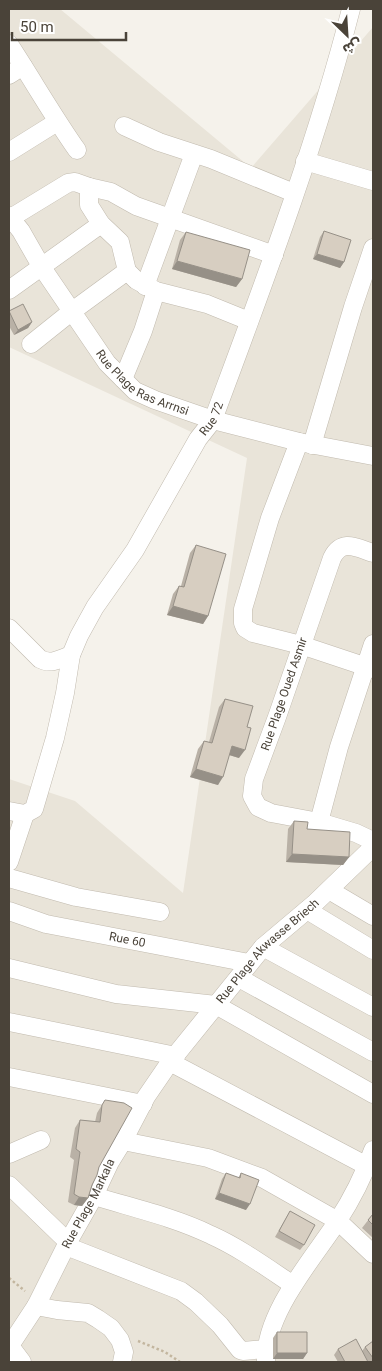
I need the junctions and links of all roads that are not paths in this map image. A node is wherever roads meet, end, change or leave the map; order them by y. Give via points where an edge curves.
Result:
1 (350, 9) edge
2 (9, 44) edge
3 (16, 70) edge
4 (57, 122) junction
5 (124, 126) dead end
6 (77, 150) dead end
7 (9, 152) edge
8 (194, 154) junction
9 (305, 161) junction
10 (373, 181) edge
11 (89, 187) junction
12 (294, 193) junction
13 (9, 218) edge
14 (170, 218) junction
15 (101, 224) junction
16 (373, 248) edge
17 (274, 255) junction
18 (41, 266) junction
19 (127, 271) junction
20 (151, 289) junction
21 (9, 290) edge
22 (71, 312) junction
23 (249, 321) junction
24 (31, 344) dead end
25 (123, 378) junction
26 (213, 420) junction
27 (305, 444) junction
28 (373, 456) edge
29 (373, 553) edge
30 (9, 628) edge
31 (373, 644) edge
32 (301, 645) junction
33 (71, 655) junction
34 (370, 667) edge
35 (23, 811) edge
36 (319, 822) junction
37 (373, 841) edge
38 (373, 846) edge
39 (9, 862) edge
40 (9, 878) edge
41 (329, 890) junction
42 (307, 910) junction
43 (9, 911) edge
44 (160, 912) dead end
45 (373, 916) edge
46 (263, 947) junction
47 (373, 950) edge
48 (249, 963) junction
49 (9, 968) edge
50 (239, 978) junction
51 (216, 1005) junction
52 (373, 1007) edge
53 (9, 1022) edge
54 (373, 1052) edge
55 (173, 1059) junction
56 (9, 1077) edge
57 (373, 1094) edge
58 (143, 1104) junction
59 (42, 1140) dead end
60 (123, 1141) junction
61 (9, 1154) edge
62 (370, 1158) edge
63 (9, 1184) edge
64 (94, 1196) junction
65 (338, 1221) junction
66 (67, 1244) junction
67 (373, 1254) edge
68 (293, 1284) junction
69 (37, 1304) junction
70 (9, 1346) edge
71 (266, 1356) edge
72 (22, 1362) edge
73 (122, 1362) edge

1 - 9 street, Rue 72
2 - 3 street
3 - 4 street
4 - 6 street
4 - 7 street
5 - 8 street
8 - 12 street
8 - 14 street
9 - 10 street
9 - 12 street, Rue 72
11 - 13 street via 68,183
11 - 14 street via 110,192 136,206
11 - 15 street via 89,204
12 - 17 street, Rue 72
13 - 18 street, Rue Plage Ras Arrnsi via 21,231
14 - 17 street
14 - 20 street
15 - 18 street
15 - 19 street via 120,242
16 - 27 street
17 - 23 street, Rue 72
18 - 21 street
18 - 22 street, Rue Plage Ras Arrnsi
19 - 20 street
19 - 22 street
20 - 23 street via 208,304
20 - 25 street via 143,331
22 - 24 street
22 - 25 street, Rue Plage Ras Arrnsi via 107,363
23 - 26 street, Rue 72
25 - 26 street, Rue Plage Ras Arrnsi via 145,396
26 - 27 street, Rue Plage Ras Arrnsi
26 - 33 street, Rue 72 via 194,446 135,550 95,607
27 - 28 street, Rue Plage Ras Arrnsi
27 - 32 street via 270,518 242,614 245,628 252,633
29 - 32 street, Rue Plage Oued Asmir via 350,546 341,547 334,553
30 - 33 street via 46,662
31 - 34 street
32 - 34 street
32 - 36 street, Rue Plage Oued Asmir via 252,789 253,802 258,808 271,813
33 - 35 street, Rue 72 via 55,738
34 - 36 street via 339,747
35 - 39 street, Rue 72
36 - 37 street
38 - 41 street, Rue Plage Akwasse Briech
40 - 44 street via 76,897
41 - 42 street, Rue Plage Akwasse Briech
41 - 45 street
42 - 46 street, Rue Plage Akwasse Briech
42 - 47 street
43 - 48 street, Rue 60 via 46,924
46 - 48 street, Rue Plage Akwasse Briech
46 - 52 street
48 - 50 street, Rue Plage Akwasse Briech
49 - 51 street via 116,994
50 - 51 street, Rue Plage Akwasse Briech
50 - 54 street
51 - 55 street, Rue Plage Akwasse Briech
51 - 57 street
53 - 55 street
55 - 58 street, Rue Plage Markala
55 - 62 street
56 - 58 street
58 - 60 street, Rue Plage Markala
59 - 61 street
60 - 64 street, Rue Plage Markala
60 - 65 street via 208,1158 239,1168
62 - 65 street
63 - 66 street
64 - 66 street, Rue Plage Markala
64 - 68 street via 210,1234
65 - 67 street
65 - 68 street
66 - 69 street, Rue Plage Markala
66 - 71 street via 181,1291 220,1325 240,1350
68 - 71 street via 276,1319
69 - 70 street, Rue Plage Markala
69 - 73 street via 88,1313 112,1328 123,1348
70 - 72 street

